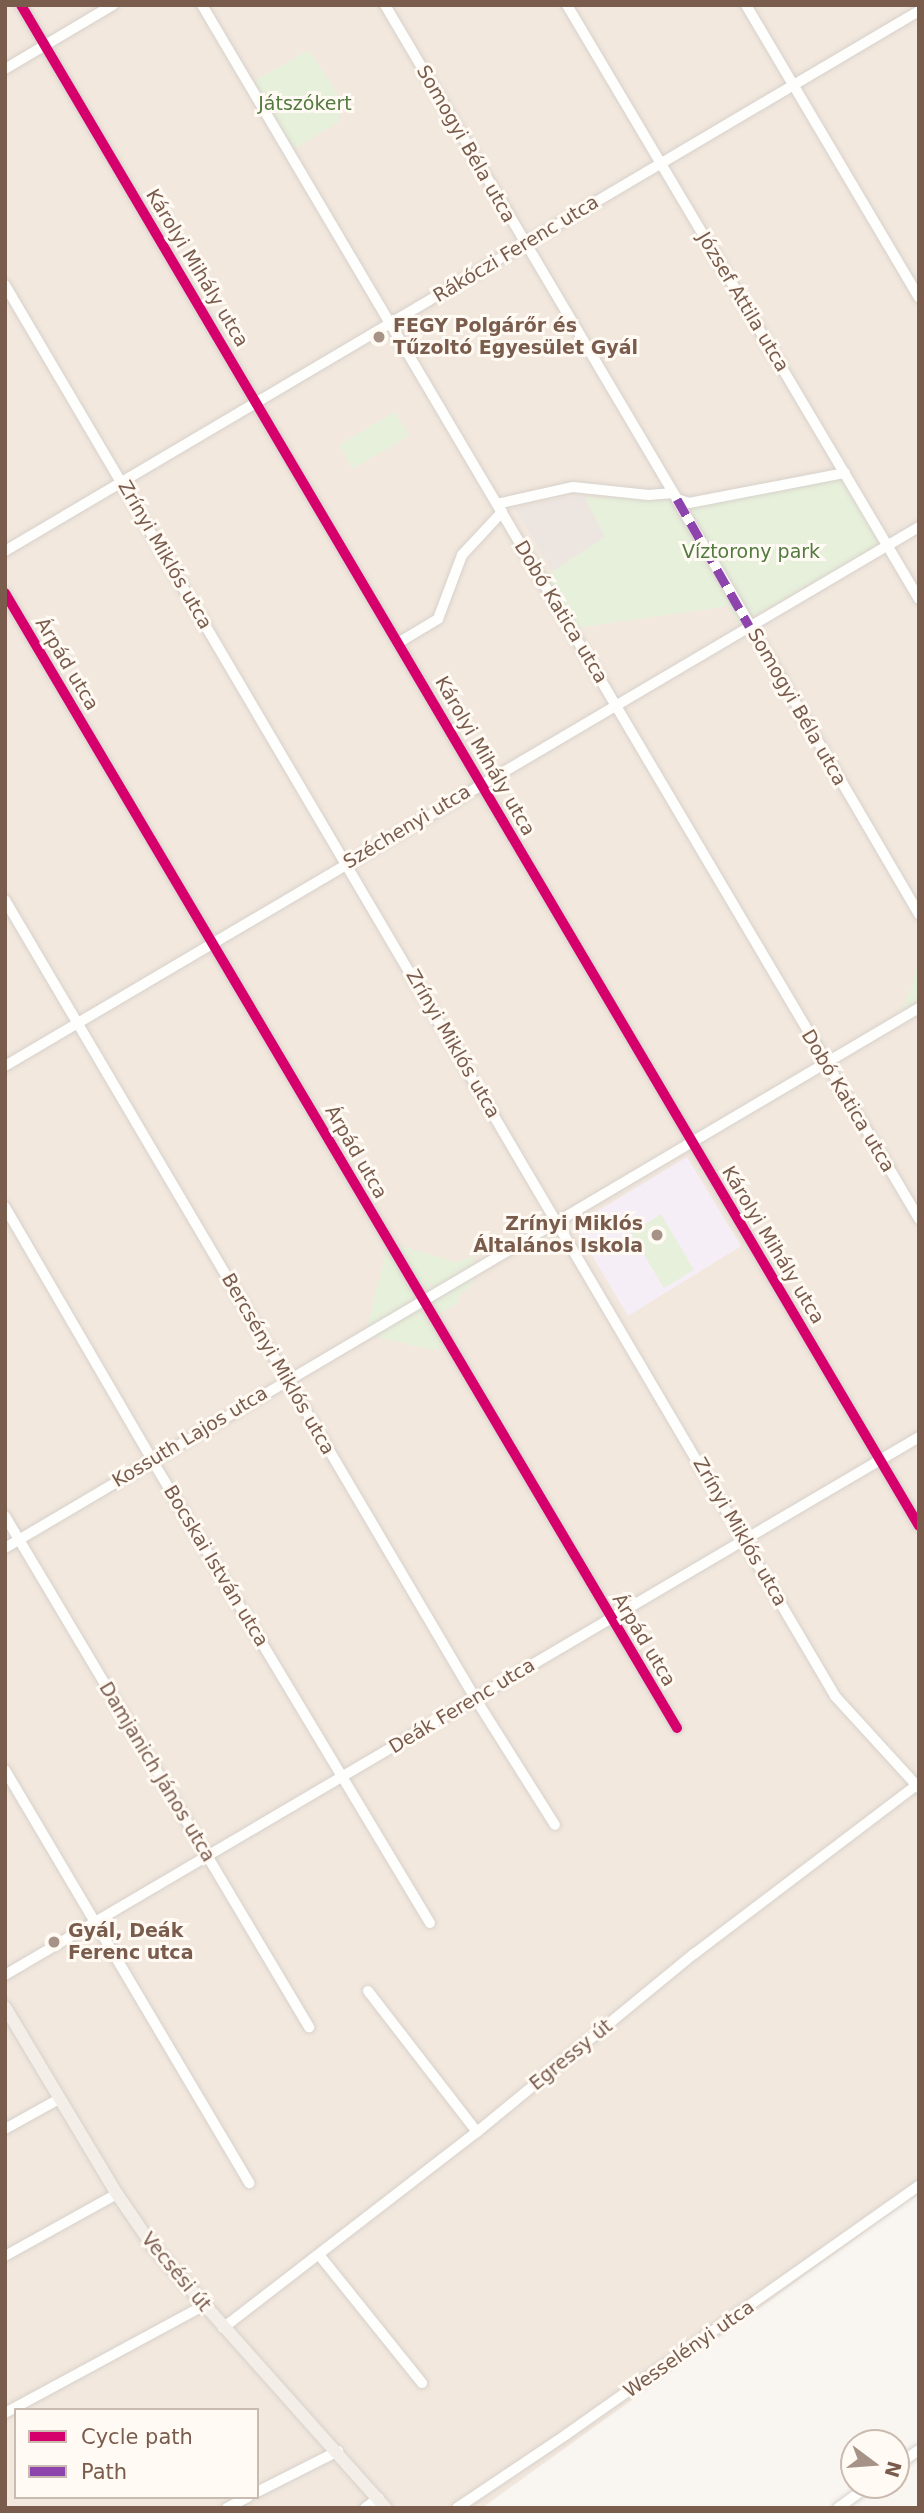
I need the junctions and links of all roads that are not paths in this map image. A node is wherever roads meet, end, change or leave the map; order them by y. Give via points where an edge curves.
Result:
1 (21, 5) edge
2 (113, 5) edge
3 (202, 5) edge
4 (385, 5) edge
5 (568, 5) edge
6 (746, 5) edge
7 (919, 11) edge
8 (45, 46) junction
9 (5, 69) edge
10 (793, 85) junction
11 (661, 163) junction
12 (524, 244) junction
13 (5, 285) edge
14 (919, 298) edge
15 (389, 323) junction
16 (256, 402) junction
17 (845, 473) junction
18 (122, 482) junction
19 (677, 498) junction
20 (499, 508) junction
21 (919, 527) edge
22 (887, 545) junction
23 (5, 551) edge
24 (5, 593) edge
25 (919, 599) edge
26 (749, 626) junction
27 (398, 643) junction
28 (616, 704) junction
29 (481, 783) junction
30 (347, 863) junction
31 (5, 900) edge
32 (919, 914) edge
33 (213, 943) junction
34 (919, 1008) edge
35 (78, 1023) junction
36 (825, 1062) junction
37 (5, 1066) edge
38 (691, 1142) junction
39 (5, 1207) edge
40 (919, 1219) edge
41 (557, 1222) junction
42 (423, 1300) junction
43 (288, 1380) junction
44 (919, 1437) edge
45 (152, 1460) junction
46 (879, 1460) junction
47 (5, 1516) edge
48 (919, 1526) edge
49 (19, 1540) junction
50 (745, 1540) junction
51 (5, 1548) edge
52 (610, 1619) junction
53 (475, 1698) junction
54 (677, 1728) dead end
55 (5, 1770) edge
56 (342, 1778) junction
57 (918, 1785) edge
58 (555, 1825) dead end
59 (207, 1857) junction
60 (430, 1923) dead end
61 (95, 1924) junction
62 (5, 1975) edge
63 (368, 1991) dead end
64 (5, 2007) edge
65 (309, 2027) dead end
66 (59, 2099) junction
67 (5, 2129) edge
68 (477, 2132) junction
69 (249, 2183) dead end
70 (919, 2186) edge
71 (117, 2194) junction
72 (5, 2256) edge
73 (320, 2256) junction
74 (203, 2306) junction
75 (223, 2328) junction
76 (422, 2383) dead end
77 (14, 2408) edge
78 (338, 2451) junction
79 (259, 2492) edge
80 (244, 2499) edge
81 (383, 2503) edge
82 (228, 2508) edge
83 (365, 2508) edge
84 (457, 2508) edge

1 - 8 street, Károlyi Mihály utca
2 - 8 street
3 - 15 street, Dobó Katica utca
4 - 12 street, Somogyi Béla utca
5 - 11 street, József Attila utca
6 - 10 street
7 - 10 street, Rákóczi Ferenc utca
8 - 9 street
8 - 16 street, Károlyi Mihály utca
10 - 11 street, Rákóczi Ferenc utca
10 - 14 street
11 - 12 street, Rákóczi Ferenc utca
11 - 17 street, József Attila utca
12 - 15 street, Rákóczi Ferenc utca
12 - 19 street, Somogyi Béla utca
13 - 18 street, Zrínyi Miklós utca
15 - 16 street, Rákóczi Ferenc utca
15 - 20 street, Dobó Katica utca
16 - 18 street, Rákóczi Ferenc utca
16 - 27 street, Károlyi Mihály utca
17 - 19 street
17 - 22 street, József Attila utca
18 - 23 street, Rákóczi Ferenc utca
18 - 30 street, Zrínyi Miklós utca
19 - 20 street via 573,487
19 - 26 street, Somogyi Béla utca
20 - 27 street via 462,555 438,619
20 - 28 street, Dobó Katica utca
21 - 22 street, Széchenyi utca
22 - 25 street, József Attila utca
22 - 26 street, Széchenyi utca
24 - 33 street, Árpád utca
26 - 28 street, Széchenyi utca
26 - 32 street, Somogyi Béla utca
27 - 29 street, Károlyi Mihály utca
28 - 29 street, Széchenyi utca
28 - 36 street, Dobó Katica utca
29 - 30 street, Széchenyi utca
29 - 38 street, Károlyi Mihály utca
30 - 33 street, Széchenyi utca
30 - 41 street, Zrínyi Miklós utca
31 - 35 street, Bercsényi Miklós utca
33 - 35 street, Széchenyi utca
33 - 42 street, Árpád utca
34 - 36 street, Kossuth Lajos utca
35 - 37 street, Széchenyi utca
35 - 43 street, Bercsényi Miklós utca
36 - 38 street, Kossuth Lajos utca
36 - 40 street, Dobó Katica utca
38 - 41 street, Kossuth Lajos utca
38 - 46 street, Károlyi Mihály utca
39 - 45 street, Bocskai István utca
41 - 42 street, Kossuth Lajos utca
41 - 50 street, Zrínyi Miklós utca
42 - 43 street, Kossuth Lajos utca
42 - 52 street, Árpád utca
43 - 45 street, Kossuth Lajos utca
43 - 53 street, Bercsényi Miklós utca
44 - 46 street, Deák Ferenc utca
45 - 49 street, Kossuth Lajos utca
45 - 56 street, Bocskai István utca
46 - 48 street, Károlyi Mihály utca
46 - 50 street, Deák Ferenc utca
47 - 49 street, Damjanich János utca
49 - 51 street, Kossuth Lajos utca
49 - 59 street, Damjanich János utca
50 - 52 street, Deák Ferenc utca
50 - 57 street, Zrínyi Miklós utca via 835,1696
52 - 53 street, Deák Ferenc utca
52 - 54 street, Árpád utca
53 - 56 street, Deák Ferenc utca
53 - 58 street, Bercsényi Miklós utca
55 - 61 street
56 - 59 street, Deák Ferenc utca
56 - 60 street, Bocskai István utca
57 - 68 street, Egressy út via 694,1954
59 - 61 street, Deák Ferenc utca
59 - 65 street, Damjanich János utca
61 - 62 street, Deák Ferenc utca
61 - 69 street
63 - 68 street
64 - 66 main road, Vecsési út
66 - 67 street
66 - 71 main road, Vecsési út
68 - 73 street, Egressy út
70 - 84 street, Wesselényi utca
71 - 72 street
71 - 74 main road, Vecsési út via 154,2249
73 - 75 street, Egressy út
73 - 76 street
74 - 75 main road, Vecsési út
74 - 77 street
75 - 78 main road, Vecsési út
78 - 79 street
78 - 81 main road, Vecsési út
80 - 82 street
81 - 83 street

